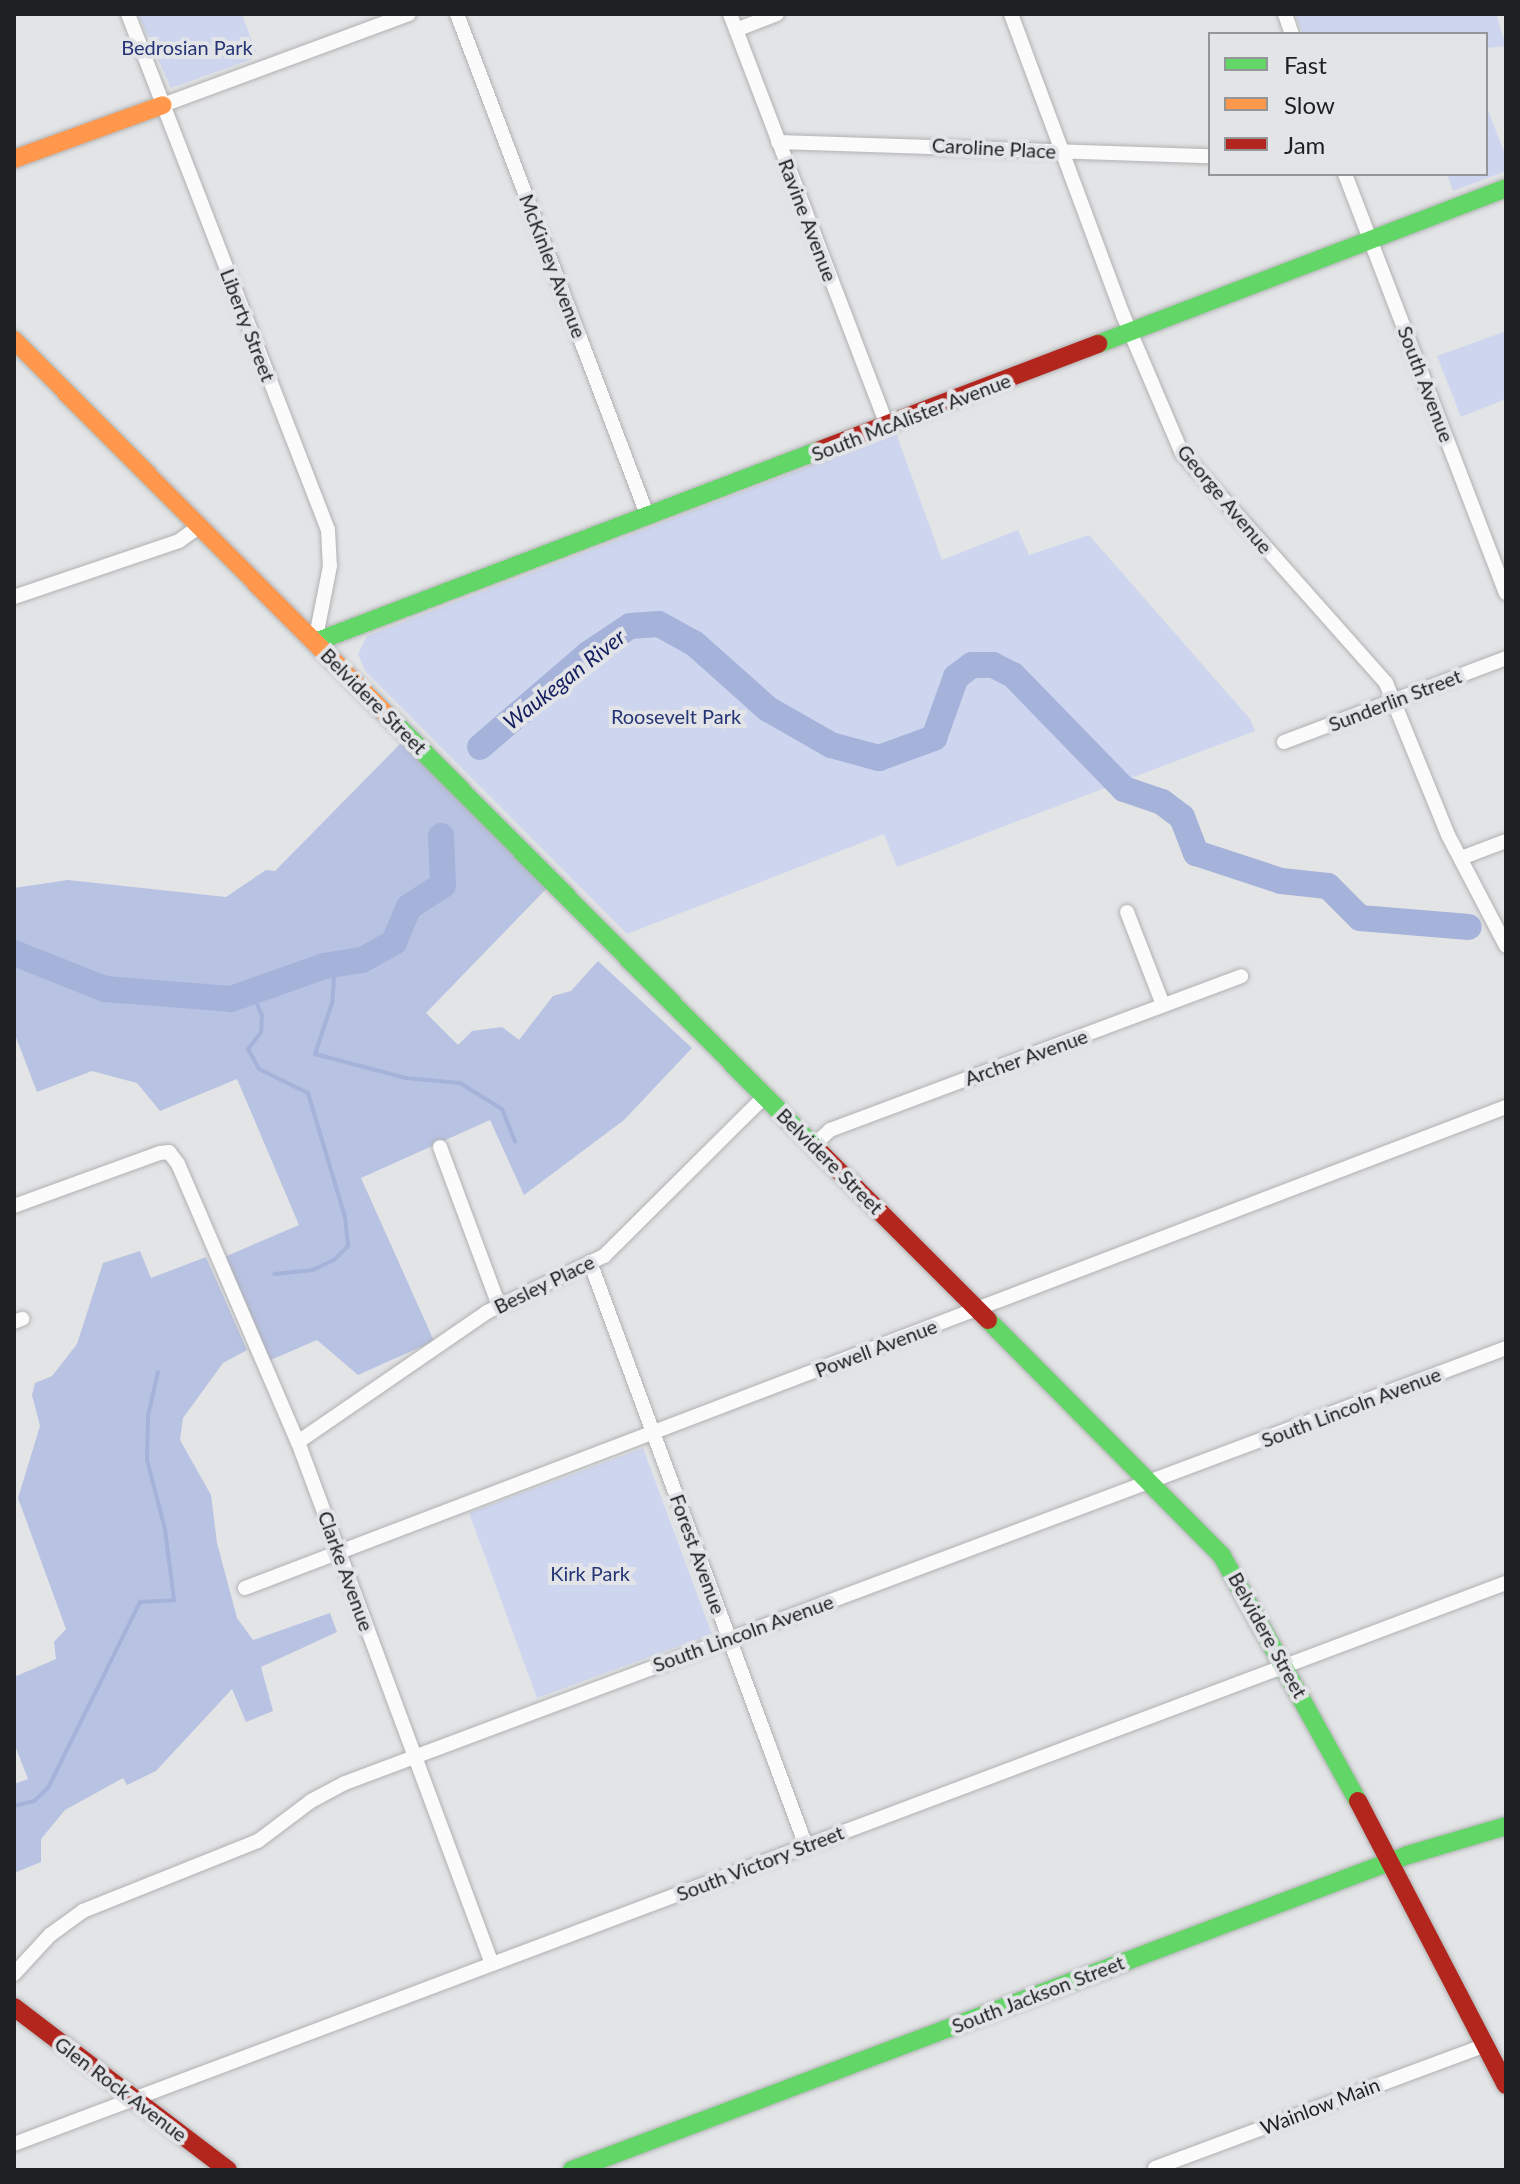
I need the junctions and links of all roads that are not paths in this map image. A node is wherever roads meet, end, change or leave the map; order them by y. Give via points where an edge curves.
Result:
1 (128, 14) edge
2 (409, 14) edge
3 (457, 14) edge
4 (730, 14) edge
5 (777, 14) edge
6 (1011, 14) edge
7 (736, 30) junction
8 (163, 105) junction
9 (778, 142) junction
10 (1062, 151) junction
11 (1208, 156) edge
12 (14, 159) edge
13 (1346, 176) edge
14 (1506, 188) edge
15 (1371, 241) junction
16 (1131, 332) junction
17 (14, 340) edge
18 (887, 426) junction
19 (648, 517) junction
20 (200, 526) junction
21 (1506, 593) edge
22 (14, 597) edge
23 (315, 642) junction
24 (1506, 658) edge
25 (1395, 700) junction
26 (1284, 742) dead end
27 (1506, 841) edge
28 (1461, 858) junction
29 (1127, 912) dead end
30 (1506, 946) edge
31 (1241, 976) dead end
32 (1163, 1005) junction
33 (765, 1096) junction
34 (1506, 1107) edge
35 (814, 1145) junction
36 (440, 1147) dead end
37 (14, 1206) edge
38 (590, 1262) junction
39 (499, 1306) junction
40 (979, 1310) junction
41 (1506, 1348) edge
42 (653, 1432) junction
43 (298, 1442) junction
44 (1150, 1482) junction
45 (339, 1553) junction
46 (1506, 1583) edge
47 (245, 1588) dead end
48 (729, 1637) junction
49 (1284, 1665) junction
50 (415, 1757) junction
51 (1506, 1826) edge
52 (806, 1846) junction
53 (1390, 1862) junction
54 (492, 1964) junction
55 (14, 1974) edge
56 (14, 2007) edge
57 (1486, 2045) junction
58 (1506, 2085) edge
59 (135, 2100) junction
60 (14, 2144) edge
61 (1155, 2168) dead end
62 (228, 2170) edge
63 (572, 2170) edge

1 - 8 street, Liberty Street
2 - 8 street
3 - 19 street, McKinley Avenue
4 - 7 street, Ravine Avenue
5 - 7 street
6 - 10 street, George Avenue
7 - 9 street, Ravine Avenue
8 - 12 street
8 - 23 street, Liberty Street via 328,530 330,566
9 - 10 street, Caroline Place
9 - 18 street, Ravine Avenue
10 - 11 street, Caroline Place
10 - 16 street, George Avenue
13 - 15 street, South Avenue
14 - 15 street, South McAlister Avenue
15 - 16 street, South McAlister Avenue
15 - 21 street, South Avenue
16 - 18 street, South McAlister Avenue
16 - 25 street, George Avenue via 1182,453 1380,676
17 - 20 street, Belvidere Street
18 - 19 street, South McAlister Avenue
19 - 23 street, South McAlister Avenue
20 - 22 street via 179,541
20 - 23 street, Belvidere Street
23 - 33 street, Belvidere Street
24 - 25 street, Sunderlin Street
25 - 26 street, Sunderlin Street
25 - 28 street, George Avenue
27 - 28 street
28 - 30 street, George Avenue
29 - 32 street
31 - 32 street, Archer Avenue
32 - 35 street, Archer Avenue via 830,1130
33 - 35 street, Belvidere Street
33 - 38 street, Besley Place via 604,1256
34 - 40 street, Powell Avenue
35 - 40 street, Belvidere Street
36 - 39 street
37 - 43 street, Clarke Avenue via 169,1152
38 - 39 street, Besley Place
38 - 42 street, Forest Avenue
39 - 43 street, Besley Place
40 - 42 street, Powell Avenue
40 - 44 street, Belvidere Street
41 - 44 street, South Lincoln Avenue
42 - 45 street, Powell Avenue
42 - 48 street, Forest Avenue
43 - 45 street, Clarke Avenue
44 - 48 street, South Lincoln Avenue
44 - 49 street, Belvidere Street via 1222,1556
45 - 47 street, Powell Avenue
45 - 50 street, Clarke Avenue
46 - 49 street, South Victory Street
48 - 50 street, South Lincoln Avenue
48 - 52 street, Forest Avenue
49 - 52 street, South Victory Street
49 - 53 street, Belvidere Street
50 - 54 street, Clarke Avenue
50 - 55 street, South Lincoln Avenue via 311,1801 258,1841 83,1911 50,1935
51 - 53 street, South Jackson Street
52 - 54 street, South Victory Street
53 - 57 street, Belvidere Street
53 - 63 street, South Jackson Street
54 - 59 street, South Victory Street
56 - 59 street, Glen Rock Avenue
57 - 58 street, Belvidere Street
57 - 61 street, Wainlow Main
59 - 60 street, South Victory Street
59 - 62 street, Glen Rock Avenue

